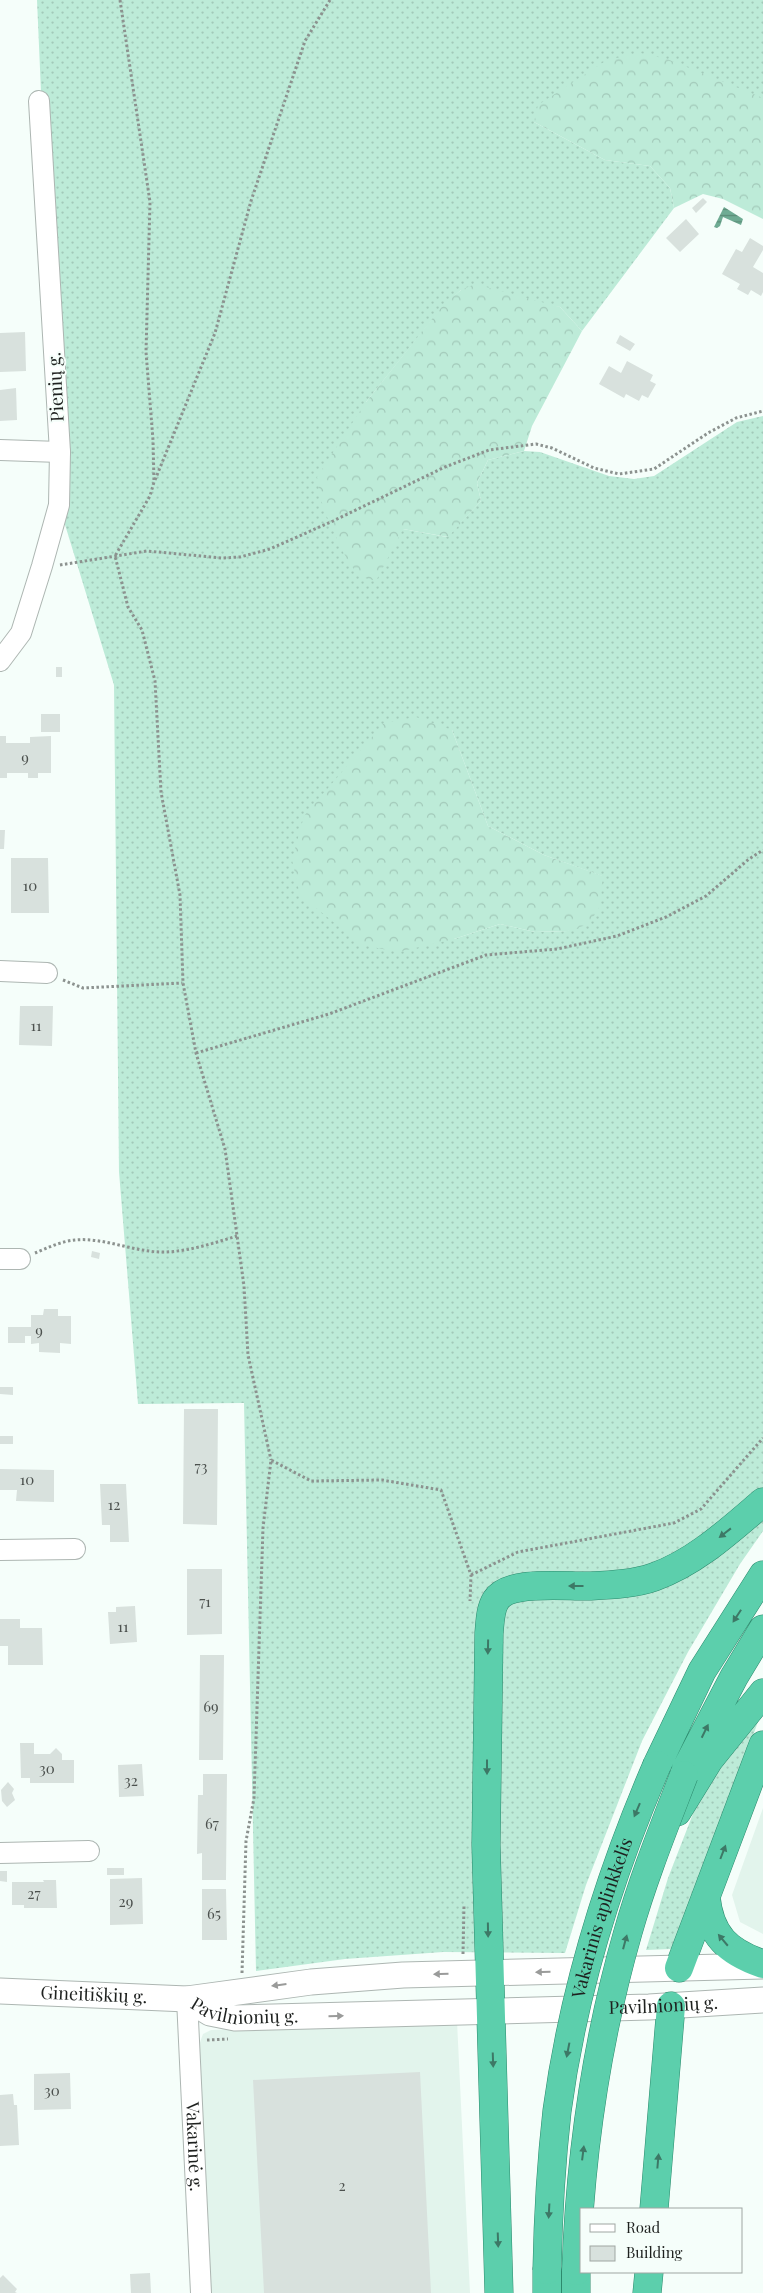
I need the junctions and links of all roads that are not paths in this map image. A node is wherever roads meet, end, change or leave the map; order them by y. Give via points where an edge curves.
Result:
1 (39, 101) dead end
2 (0, 450) edge
3 (60, 452) junction
4 (0, 661) edge
5 (0, 971) edge
6 (46, 973) road end
7 (0, 1259) edge
8 (20, 1259) road end
9 (763, 1502) edge
10 (75, 1549) dead end
11 (0, 1550) edge
12 (763, 1575) edge
13 (763, 1629) edge
14 (763, 1693) edge
15 (763, 1745) edge
16 (689, 1778) junction
17 (89, 1851) dead end
18 (0, 1853) edge
19 (706, 1898) junction
20 (763, 1965) edge
21 (679, 1968) junction
22 (490, 1973) junction
23 (0, 1991) edge
24 (187, 1999) junction
25 (763, 2000) edge
26 (660, 2007) junction
27 (491, 2012) junction
28 (654, 2208) edge
29 (649, 2273) edge
30 (547, 2282) edge
31 (576, 2282) edge
32 (201, 2293) edge
33 (499, 2293) edge
34 (647, 2293) edge

1 - 3 street, Pienių g.
2 - 3 street
3 - 4 street, Pienių g. via 59,505 42,566 21,633
5 - 6 street
7 - 8 street
9 -> 22 highway via 702,1552 653,1577 600,1585 529,1586 510,1590 496,1599 489,1633 487,1709 486,1845
10 - 11 street
12 -> 30 highway, Vakarinis aplinkkelis, bridge via 702,1671 656,1765 621,1852 599,1920 578,1999 558,2110 551,2174
16 -> 13 highway, Vakarinis aplinkkelis via 734,1677
14 - 16 highway via 709,1760
19 -> 15 highway
31 -> 16 highway, Vakarinis aplinkkelis, bridge via 582,2164 601,2036 628,1930 659,1840
17 - 18 street
20 -> 19 highway via 742,1957 720,1937 708,1916
19 - 21 highway
20 - 21 street, Pavilnionių g.
21 -> 22 street, Pavilnionių g.
21 - 26 street
22 -> 24 street, Pavilnionių g. via 311,1982
22 - 27 highway
23 - 24 street, Gineitiškių g.
24 -> 27 street, Pavilnionių g. via 210,2014 235,2018
24 - 32 street, Vakarinė g.
25 - 26 street, Pavilnionių g.
26 - 27 street, Pavilnionių g.
28 -> 26 highway
27 -> 33 highway
29 - 34 highway

